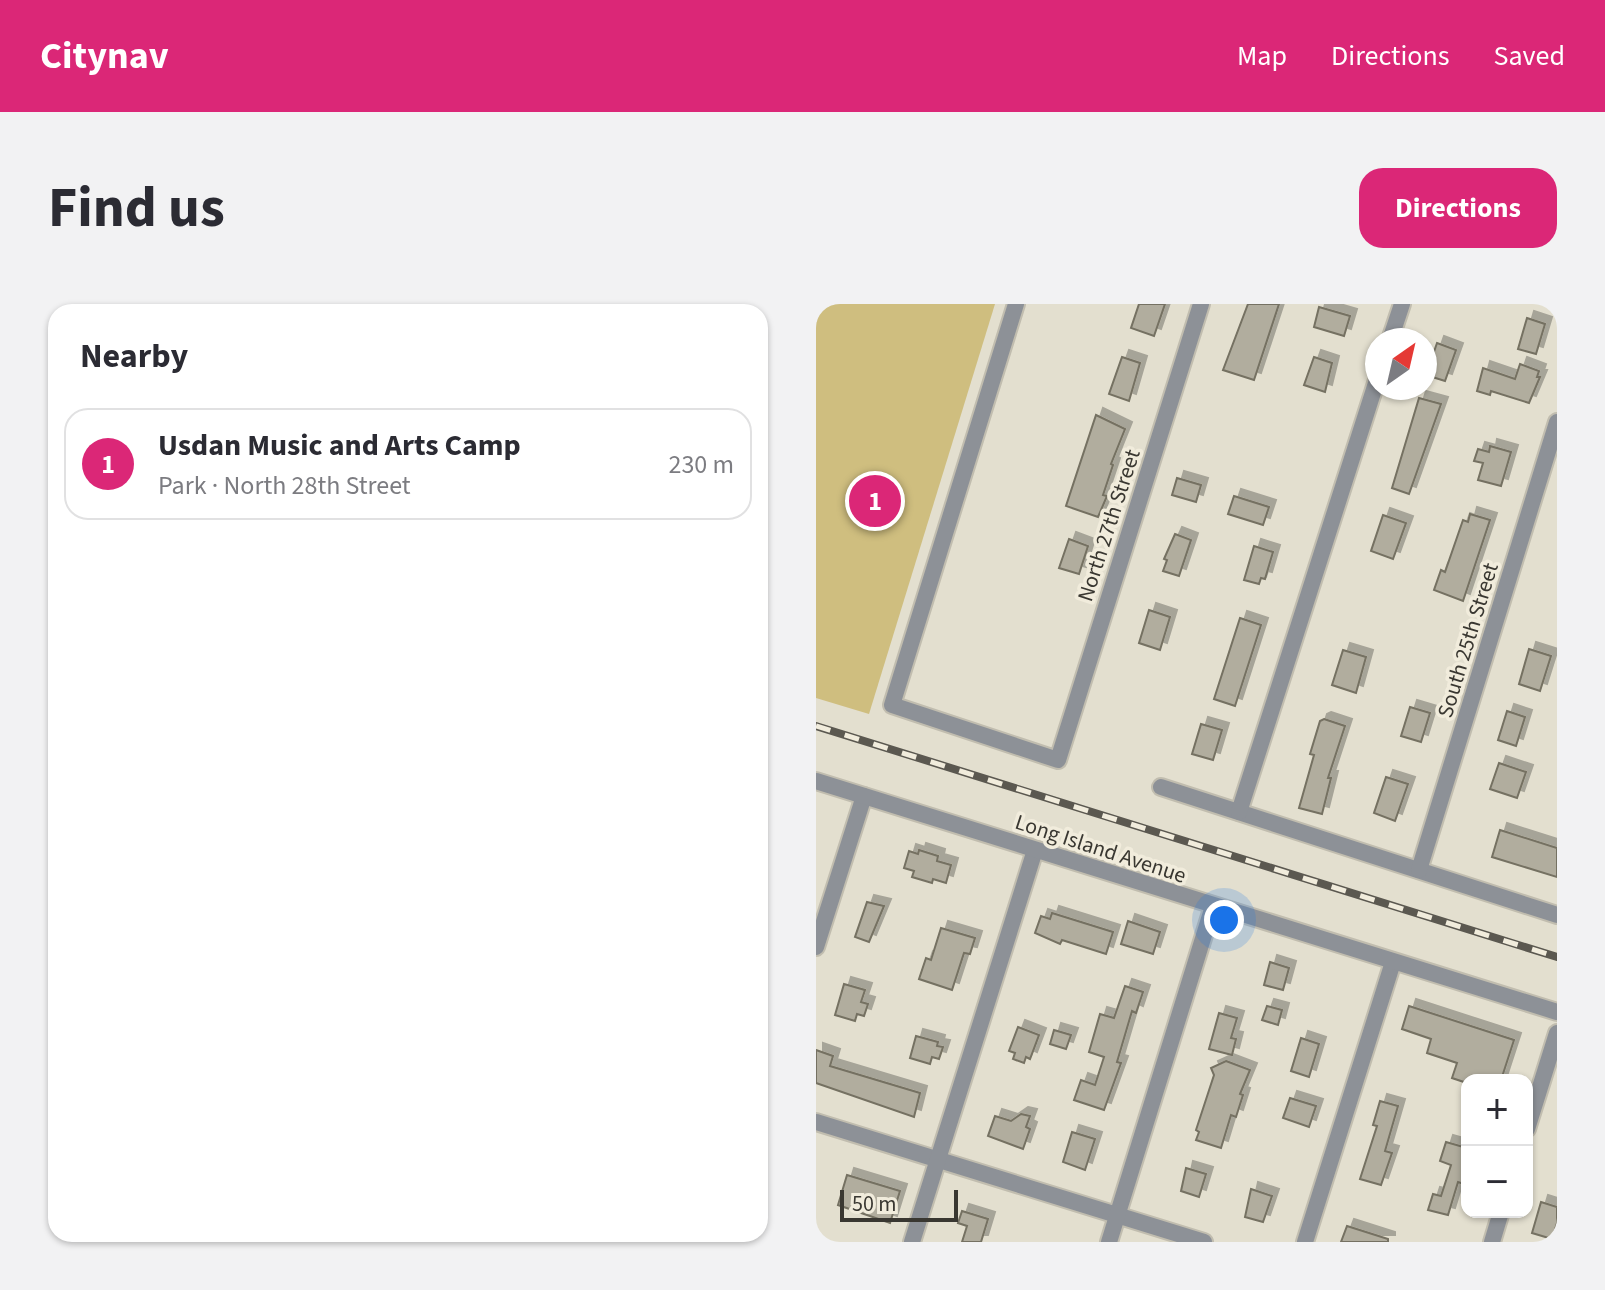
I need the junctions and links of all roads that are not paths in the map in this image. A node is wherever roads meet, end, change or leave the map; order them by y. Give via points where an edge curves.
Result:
1 (1016, 304) edge
2 (1201, 304) edge
3 (1402, 304) edge
4 (1394, 328) edge
5 (1371, 400) edge
6 (1557, 422) edge
7 (816, 781) edge
8 (1161, 787) dead end
9 (864, 796) junction
10 (1239, 812) junction
11 (1035, 850) junction
12 (1419, 870) junction
13 (1213, 906) junction
14 (1557, 915) edge
15 (816, 947) edge
16 (1393, 962) junction
17 (1557, 1012) edge
18 (1557, 1033) edge
19 (1533, 1110) edge
20 (816, 1122) edge
21 (938, 1159) junction
22 (1117, 1215) junction
23 (1499, 1218) edge
24 (912, 1242) edge
25 (1109, 1242) edge
26 (1204, 1242) edge
27 (1305, 1242) edge
28 (1492, 1242) edge

1 - 2 street, North 27th Street via 892,705 1058,760
3 - 4 street
5 - 10 street
6 - 12 street, South 25th Street
7 - 9 street, Long Island Avenue
8 - 10 street
9 - 11 street, Long Island Avenue
9 - 15 street
10 - 12 street
11 - 13 street, Long Island Avenue
11 - 21 street
12 - 14 street
13 - 16 street, Long Island Avenue
13 - 22 street
16 - 17 street, Long Island Avenue
16 - 27 street
18 - 19 street
20 - 21 street
21 - 22 street
21 - 24 street
22 - 25 street
22 - 26 street
23 - 28 street

